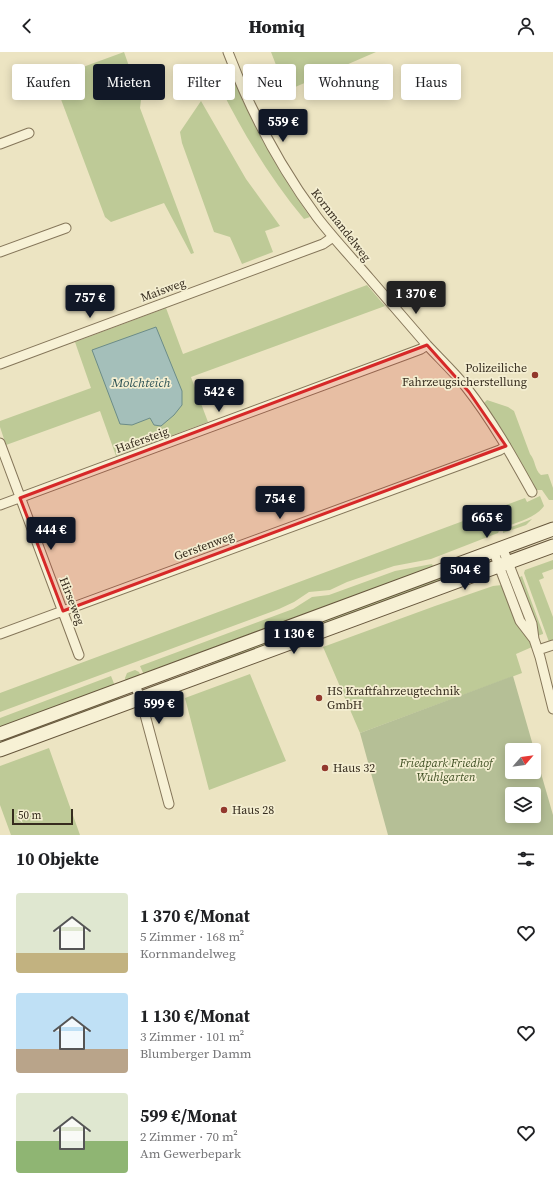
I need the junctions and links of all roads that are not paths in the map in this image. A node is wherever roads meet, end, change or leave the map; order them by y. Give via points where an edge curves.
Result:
1 (228, 52) edge
2 (29, 134) dead end
3 (0, 144) edge
4 (66, 228) dead end
5 (333, 237) junction
6 (0, 252) edge
7 (427, 345) junction
8 (0, 364) edge
9 (0, 443) edge
10 (506, 446) junction
11 (532, 492) dead end
12 (20, 498) junction
13 (0, 505) edge
14 (553, 529) edge
15 (553, 546) edge
16 (498, 548) junction
17 (503, 564) junction
18 (62, 611) junction
19 (0, 634) edge
20 (553, 645) edge
21 (538, 650) junction
22 (79, 655) dead end
23 (135, 684) junction
24 (140, 698) junction
25 (553, 709) edge
26 (0, 734) edge
27 (0, 750) edge
28 (169, 804) dead end

1 - 5 street, Kornmandelweg via 249,101 278,156
2 - 3 street
4 - 6 street
5 - 7 street, Kornmandelweg
5 - 8 street, Maisweg via 323,244
7 - 10 street, Kornmandelweg via 469,392
7 - 12 street, Hafersteig
9 - 12 street, Hirseweg
10 - 11 street, Kornmandelweg
10 - 18 street, Gerstenweg
12 - 13 street, Hafersteig
12 - 18 street, Hirseweg
14 - 16 main road
15 - 17 main road
16 - 17 street
16 - 23 main road
17 - 21 street via 520,620 534,639
17 - 24 main road
18 - 19 street, Gerstenweg
18 - 22 street, Hirseweg
20 - 21 street
21 - 25 street
23 - 24 street
23 - 26 main road
24 - 27 main road
24 - 28 street

